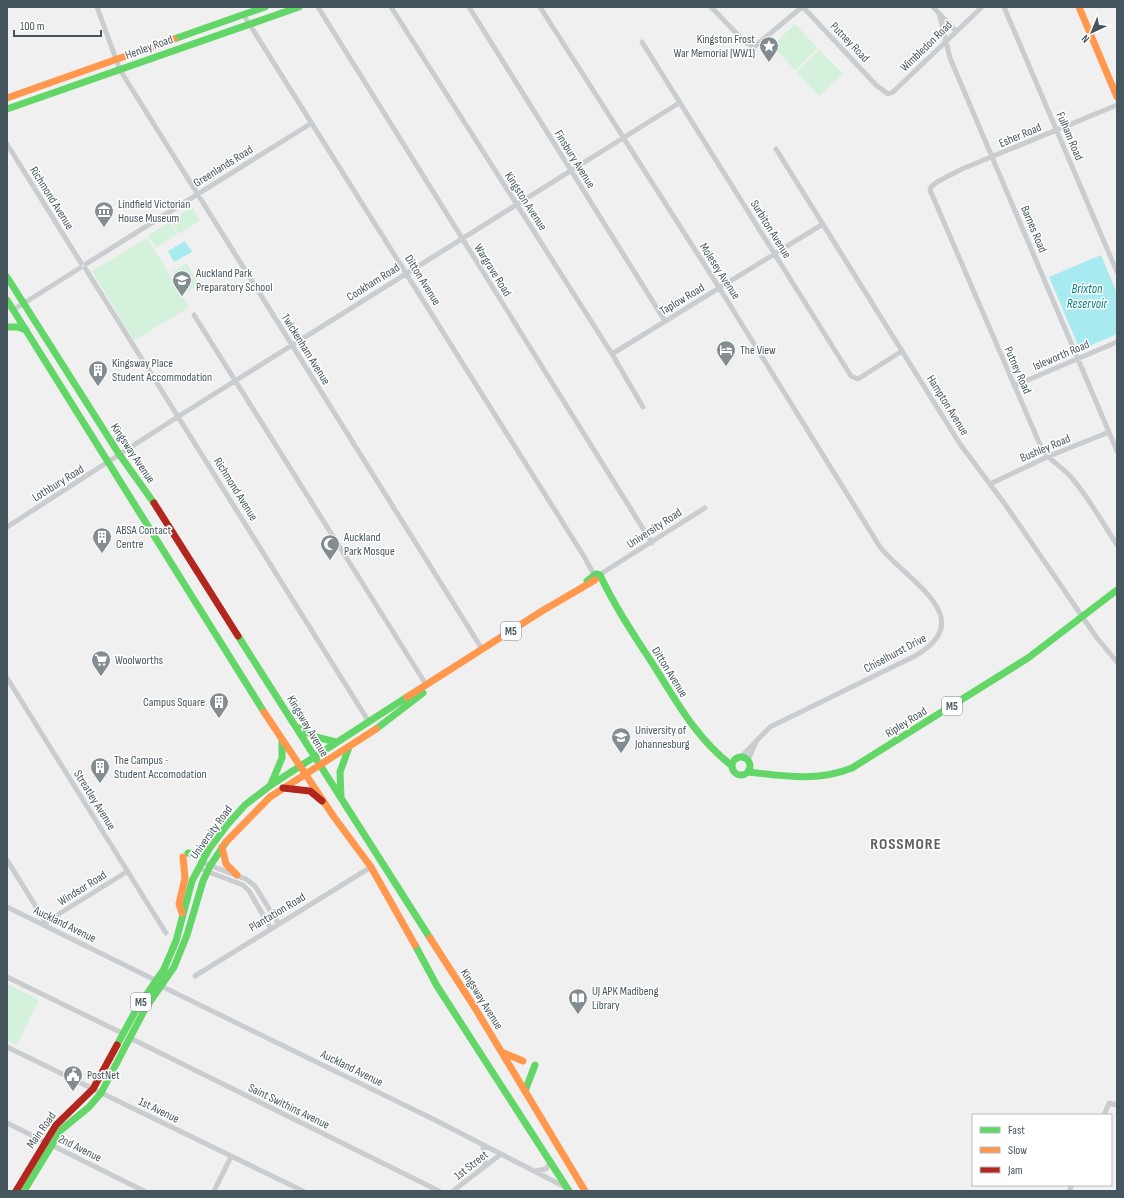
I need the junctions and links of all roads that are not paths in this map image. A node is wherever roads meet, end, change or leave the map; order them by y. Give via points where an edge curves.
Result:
1 (97, 7) edge
2 (264, 7) edge
3 (299, 7) edge
4 (318, 7) edge
5 (391, 7) edge
6 (469, 7) edge
7 (540, 7) edge
8 (711, 7) edge
9 (802, 7) edge
10 (932, 7) edge
11 (982, 7) edge
12 (1004, 7) edge
13 (1079, 7) edge
14 (939, 13) junction
15 (243, 14) junction
16 (249, 23) junction
17 (956, 31) junction
18 (642, 42) dead end
19 (945, 42) junction
20 (116, 59) junction
21 (120, 70) junction
22 (883, 91) joint
23 (1117, 97) edge
24 (7, 98) edge
25 (680, 103) junction
26 (1117, 105) edge
27 (7, 109) edge
28 (310, 124) junction
29 (1057, 131) junction
30 (623, 139) junction
31 (7, 144) edge
32 (776, 149) dead end
33 (993, 158) junction
34 (571, 171) junction
35 (932, 185) joint
36 (197, 194) junction
37 (516, 205) junction
38 (823, 224) junction
39 (463, 240) junction
40 (775, 255) junction
41 (83, 266) junction
42 (1117, 272) edge
43 (406, 273) junction
44 (7, 277) edge
45 (720, 289) junction
46 (7, 300) edge
47 (24, 302) junction
48 (13, 310) junction
49 (194, 316) dead end
50 (665, 321) junction
51 (7, 327) edge
52 (27, 330) junction
53 (1117, 342) edge
54 (293, 346) junction
55 (902, 351) junction
56 (612, 354) junction
57 (1078, 359) junction
58 (235, 382) junction
59 (1014, 386) junction
60 (643, 407) dead end
61 (179, 416) junction
62 (1109, 432) junction
63 (1117, 451) edge
64 (119, 454) junction
65 (1047, 457) junction
66 (110, 462) junction
67 (990, 484) junction
68 (705, 508) dead end
69 (7, 527) edge
70 (652, 543) junction
71 (1117, 545) edge
72 (880, 547) joint
73 (597, 577) junction
74 (1117, 590) edge
75 (1082, 616) junction
76 (482, 649) junction
77 (1117, 662) edge
78 (446, 673) junction
79 (7, 678) edge
80 (427, 686) junction
81 (368, 722) junction
82 (296, 727) junction
83 (282, 741) junction
84 (336, 742) junction
85 (349, 746) junction
86 (313, 756) junction
87 (742, 763) junction
88 (319, 765) junction
89 (299, 766) junction
90 (305, 774) junction
91 (271, 785) junction
92 (282, 788) junction
93 (341, 798) junction
94 (322, 800) junction
95 (222, 847) junction
96 (209, 849) junction
97 (7, 860) edge
98 (200, 865) junction
99 (371, 867) junction
100 (208, 869) junction
101 (128, 871) junction
102 (237, 875) junction
103 (7, 907) edge
104 (182, 914) junction
105 (278, 923) junction
106 (46, 924) junction
107 (270, 927) junction
108 (166, 933) dead end
109 (195, 976) dead end
110 (7, 977) edge
111 (159, 983) junction
112 (127, 1036) junction
113 (7, 1047) edge
114 (502, 1052) junction
115 (523, 1062) dead end
116 (535, 1065) dead end
117 (93, 1089) junction
118 (524, 1091) junction
119 (101, 1093) junction
120 (1117, 1105) edge
121 (1104, 1114) edge
122 (7, 1123) edge
123 (48, 1143) junction
124 (483, 1146) junction
125 (501, 1154) junction
126 (231, 1157) junction
127 (551, 1161) junction
128 (485, 1166) junction
129 (534, 1170) junction
130 (568, 1190) edge
131 (16, 1191) edge
132 (24, 1191) edge
133 (144, 1191) edge
134 (214, 1191) edge
135 (303, 1191) edge
136 (439, 1191) edge
137 (453, 1191) edge
138 (585, 1191) edge

1 - 20 street, Twickenham Avenue
2 - 15 main road, Henley Road
3 - 16 main road, Henley Road
4 - 39 street, Wargrave Road
5 - 37 street, Kingston Avenue
6 - 34 street, Finsbury Avenue
7 - 30 street, Molesey Avenue
8 - 9 street via 751,47 757,46
9 - 22 street, Putney Road
10 - 14 street
11 - 17 street, Wimbledon Road
12 - 29 street, Fulham Road
13 - 23 main road
14 - 17 street
14 - 19 street, Barnes Road
15 - 16 street, Ditton Avenue
15 - 20 main road, Henley Road
16 - 21 main road, Henley Road
16 - 28 street, Ditton Avenue
17 - 19 street, Wimbledon Road
18 - 25 street, Surbiton Avenue
19 - 22 street, Wimbledon Road via 893,92 888,94
19 - 33 street, Barnes Road
20 - 21 street, Twickenham Avenue
20 - 24 main road, Henley Road
21 - 27 main road, Henley Road
21 - 36 street, Twickenham Avenue
25 - 30 street, Cookham Road
25 - 40 street, Surbiton Avenue
26 - 29 street, Esher Road
28 - 36 street, Greenlands Road
28 - 43 street, Ditton Avenue
29 - 33 street, Esher Road
29 - 42 street, Fulham Road
30 - 34 street, Cookham Road
30 - 45 street, Molesey Avenue
31 - 41 street, Richmond Avenue
32 - 38 street, Hampton Avenue
33 - 35 street, Esher Road via 962,169
33 - 57 street, Barnes Road
34 - 37 street, Cookham Road
34 - 50 street, Finsbury Avenue
35 - 59 street, Putney Road via 931,194
36 - 41 street, Greenlands Road
36 - 54 street, Twickenham Avenue
37 - 39 street, Cookham Road
37 - 56 street, Kingston Avenue
38 - 40 street, Taplow Road
38 - 55 street, Hampton Avenue
39 - 43 street, Cookham Road
39 - 70 street, Wargrave Road
40 - 45 street, Taplow Road
40 - 55 street, Surbiton Avenue via 852,378 858,379
41 - 47 street, Greenlands Road
41 - 61 street, Richmond Avenue
43 - 54 street, Cookham Road
43 - 73 street, Ditton Avenue
44 - 47 main road, Kingsway Avenue
45 - 50 street, Taplow Road
45 - 72 street, Molesey Avenue
46 - 48 main road, Kingsway Avenue
47 - 48 street, Greenlands Road
47 - 64 main road, Kingsway Avenue
48 - 52 main road, Kingsway Avenue
49 - 58 street
50 - 56 street, Taplow Road
51 - 52 main road
52 - 66 main road, Kingsway Avenue
53 - 57 street, Isleworth Road
54 - 58 street, Cookham Road
54 - 76 street, Twickenham Avenue
55 - 67 street, Hampton Avenue via 960,444
56 - 60 street, Kingston Avenue
57 - 59 street, Isleworth Road
57 - 62 street, Barnes Road
58 - 61 street, Cookham Road
58 - 80 street
59 - 65 street, Putney Road
61 - 64 street, Cookham Road
61 - 81 street, Richmond Avenue
62 - 63 street, Barnes Road
62 - 65 street, Bushley Road
64 - 66 street, Lothbury Road
64 - 82 main road, Kingsway Avenue via 159,511
65 - 67 street, Bushley Road
65 - 71 street, Putney Road via 1072,479
66 - 69 street, Lothbury Road
66 - 83 main road, Kingsway Avenue via 150,531
67 - 75 street, Hampton Avenue
68 - 70 street, University Road
70 - 73 street, University Road
72 - 87 street, Chiselhurst Drive via 888,558 937,604 942,619 937,640 915,656 770,727 757,739
73 - 76 main road, University Road / M5
73 - 87 main road, Ditton Avenue via 691,725 718,755
74 - 75 main road, Ripley Road / M5
75 - 77 street, Hampton Avenue
75 - 87 main road, Ripley Road / M5 via 1028,658 852,768 839,773 805,778 770,775
76 - 78 main road, University Road / M5
78 - 80 main road, University Road / M5
78 - 85 main road, University Road / M5 via 402,712
79 - 101 street, Streatley Avenue
80 - 81 main road, University Road / M5
81 - 84 main road, University Road / M5
82 - 84 main road via 316,737
82 - 86 main road, Kingsway Avenue
83 - 89 main road, Kingsway Avenue
83 - 91 main road via 282,758
84 - 86 main road, University Road / M5
85 - 88 main road, University Road / M5
85 - 93 main road via 339,772
86 - 88 main road, Kingsway Avenue
86 - 89 main road, University Road / M5
88 - 90 main road, University Road / M5
88 - 93 main road, Kingsway Avenue
89 - 90 main road, Kingsway Avenue
89 - 91 main road, University Road / M5
90 - 92 main road, University Road / M5
90 - 94 main road, Kingsway Avenue
91 - 96 main road, University Road / M5 via 241,809
92 - 94 main road via 310,791
92 - 95 main road, University Road / M5 via 247,819
93 - 114 main road, Kingsway Avenue
94 - 99 main road, Kingsway Avenue
95 - 100 main road, University Road / M5
95 - 102 main road via 226,864
96 - 98 main road, University Road / M5
96 - 104 main road via 185,855 185,878 179,904
97 - 106 street
98 - 100 street
98 - 104 main road, University Road / M5
99 - 105 street, Plantation Road
99 - 127 main road, Kingsway Avenue via 437,986
100 - 102 street
100 - 107 street via 243,885
100 - 111 main road, University Road / M5 via 180,952
101 - 106 street, Windsor Road
101 - 108 street, Streatley Avenue
102 - 105 street via 255,886
103 - 106 street, Auckland Avenue
104 - 111 main road, University Road / M5 via 172,952
105 - 107 street, Plantation Road
106 - 111 street, Auckland Avenue
107 - 109 street, Plantation Road
110 - 112 street, Saint Swithins Avenue
111 - 112 main road, University Road / M5 via 142,1000
111 - 124 street, Auckland Avenue
112 - 117 main road, University Road / M5
112 - 119 main road, University Road / M5
112 - 136 street, Saint Swithins Avenue
113 - 117 street, 1st Avenue
114 - 115 main road
114 - 118 main road, Kingsway Avenue
116 - 118 main road
117 - 119 street, 1st Avenue
117 - 123 main road, Main Road / M5 via 61,1118
118 - 138 main road, Kingsway Avenue
119 - 123 main road, Main Road / M5
119 - 126 street, 1st Avenue
120 - 121 street via 1109,1103
122 - 123 street, 2nd Avenue
123 - 131 main road, Main Road / M5
123 - 132 main road, Main Road / M5
123 - 133 street, 2nd Avenue
124 - 125 street, Auckland Avenue
124 - 128 street
125 - 128 street, 1st Street
125 - 129 street, Auckland Avenue
126 - 134 street
126 - 135 street, 1st Avenue
127 - 129 street via 546,1169
127 - 130 main road, Kingsway Avenue
128 - 137 street, 1st Street
129 - 130 street, Auckland Avenue

